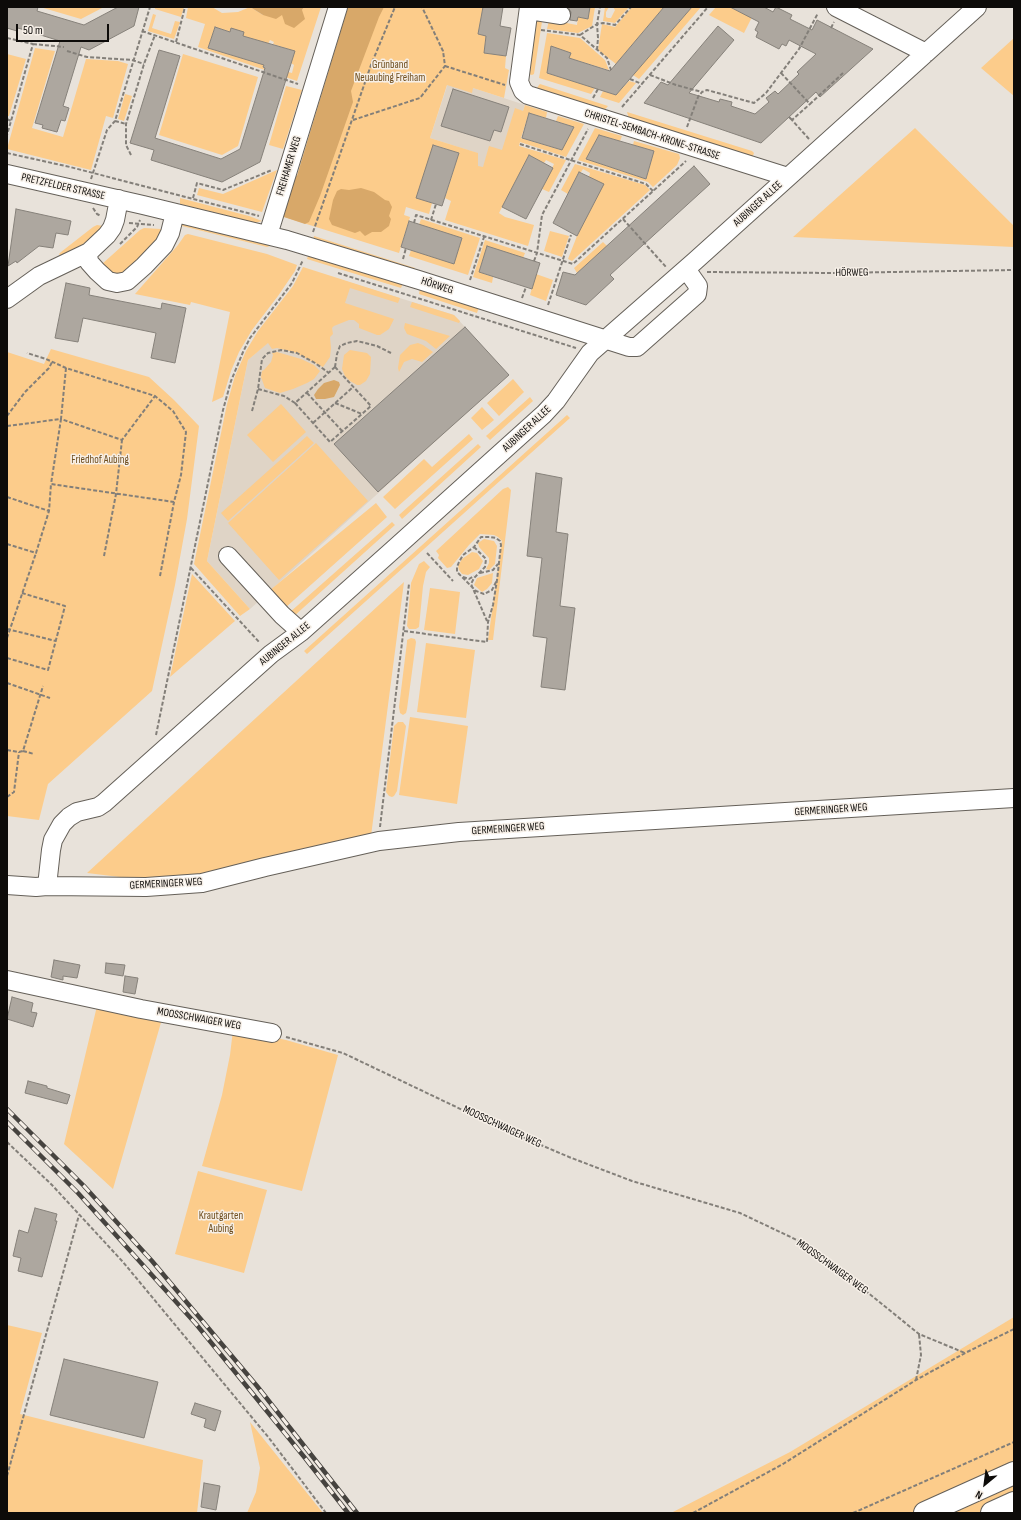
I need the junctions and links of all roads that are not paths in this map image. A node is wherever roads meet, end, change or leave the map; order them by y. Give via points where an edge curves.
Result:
1 (338, 7) edge
2 (977, 7) edge
3 (529, 9) edge
4 (835, 14) edge
5 (562, 15) dead end
6 (926, 53) junction
7 (7, 174) edge
8 (788, 177) junction
9 (119, 199) junction
10 (175, 213) junction
11 (268, 235) junction
12 (88, 254) junction
13 (684, 267) junction
14 (7, 299) edge
15 (606, 340) junction
16 (228, 556) dead end
17 (301, 632) junction
18 (1014, 798) edge
19 (7, 885) edge
20 (47, 886) junction
21 (7, 980) edge
22 (272, 1033) road end
23 (1014, 1473) edge
24 (1014, 1503) edge
25 (925, 1513) edge
26 (992, 1513) edge

1 - 11 street, FREIHAMER WEG
2 - 6 street, AUBINGER ALLEE
3 - 5 street
3 - 8 street, CHRISTEL-SEMBACH-KRONE-STRASSE via 519,77 515,86 528,95
4 - 6 street
6 - 8 street, AUBINGER ALLEE
7 - 9 street, PRETZFELDER STRASSE
8 - 13 street, AUBINGER ALLEE
9 - 10 street
9 - 12 street via 112,228
10 - 11 street
10 - 12 street via 164,245 127,281 108,281 90,262
11 - 15 street, HÖRWEG
12 - 14 street via 39,276
13 - 15 street, AUBINGER ALLEE
13 - 15 street, HÖRWEG via 698,286 697,294 637,347
15 - 17 street, AUBINGER ALLEE via 584,361 544,414
16 - 17 street
17 - 20 street, AUBINGER ALLEE via 271,654 104,803 77,812 62,824 53,840
18 - 20 street, GERMERINGER WEG via 459,832 379,841 202,883 146,887
19 - 20 street, GERMERINGER WEG
21 - 22 street, MOOSSCHWAIGER WEG via 141,1009
23 - 25 highway
24 - 26 highway

